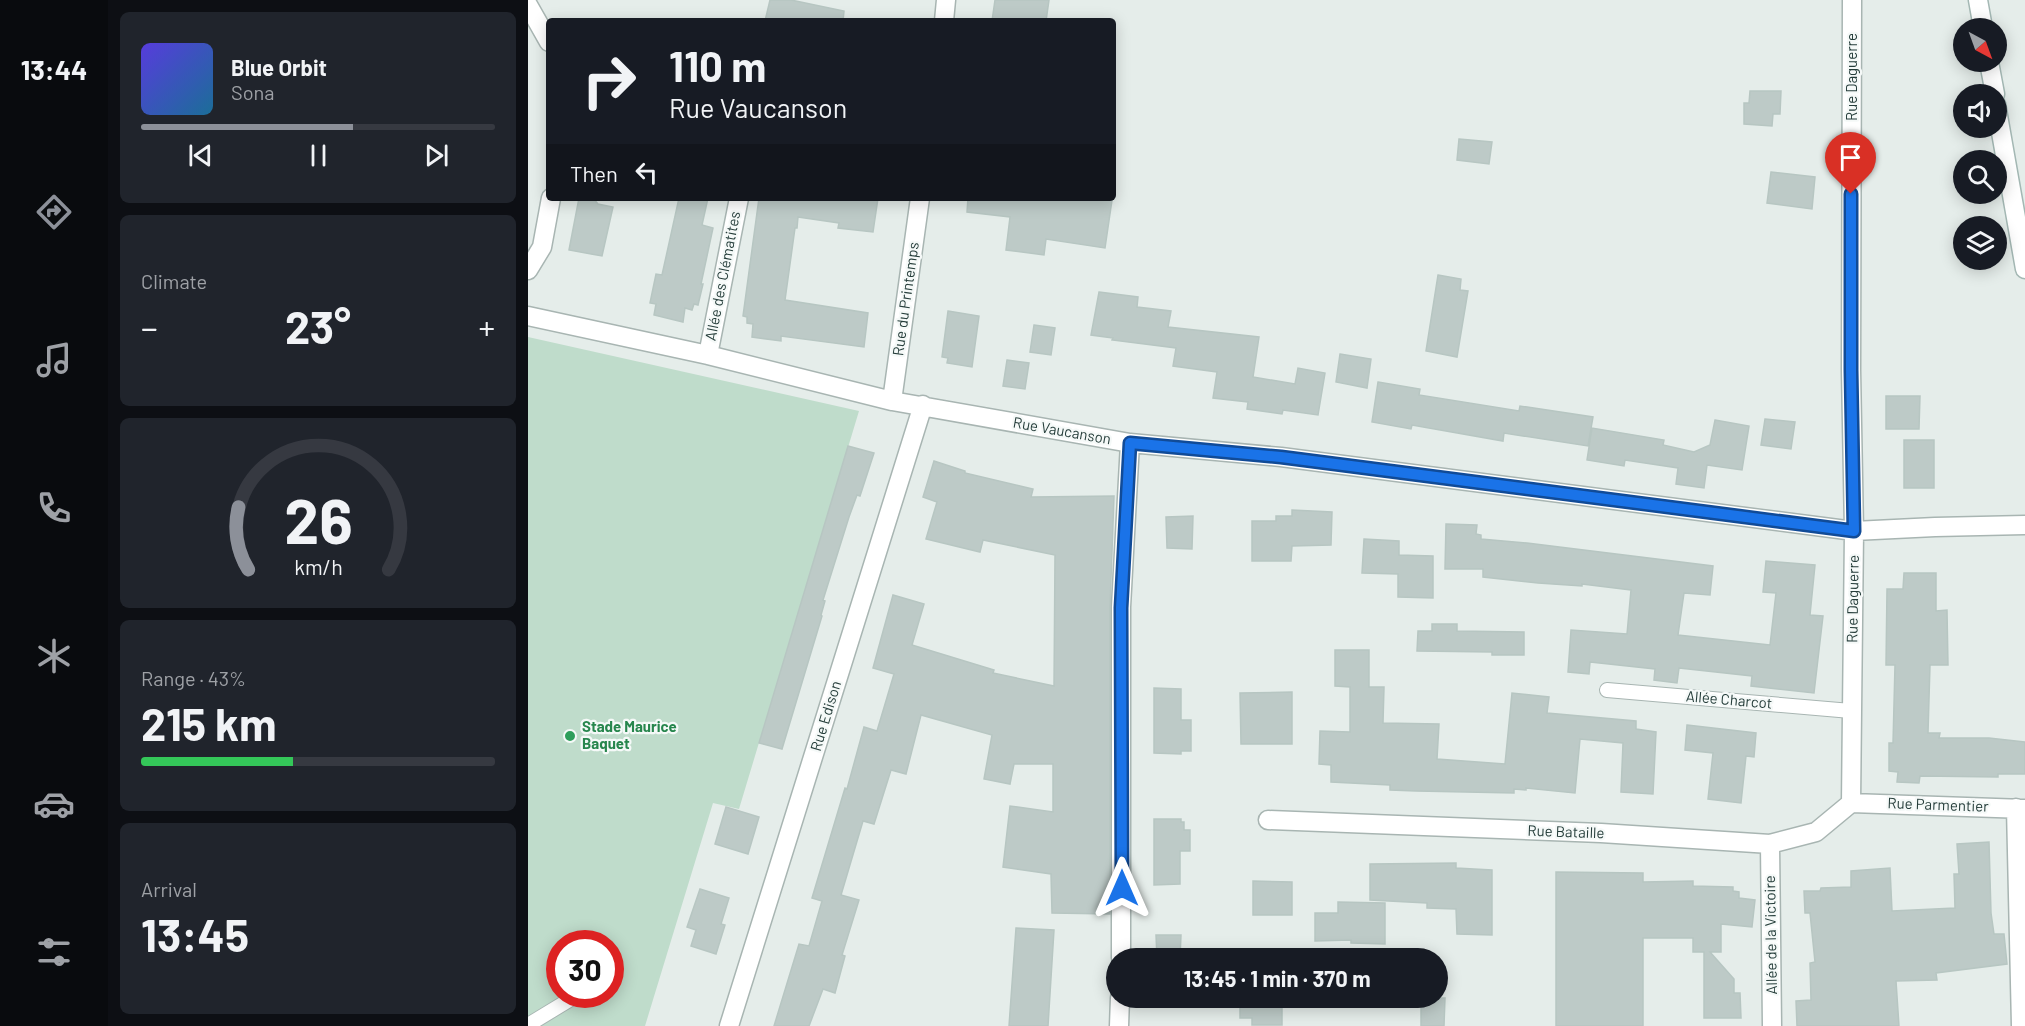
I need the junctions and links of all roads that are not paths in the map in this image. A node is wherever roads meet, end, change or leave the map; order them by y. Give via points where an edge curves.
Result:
1 (946, 0) edge
2 (1852, 0) edge
3 (1978, 0) edge
4 (528, 5) edge
5 (944, 18) edge
6 (1981, 18) edge
7 (546, 37) edge
8 (2002, 138) edge
9 (550, 201) edge
10 (738, 201) edge
11 (920, 201) edge
12 (2025, 269) edge
13 (528, 270) edge
14 (528, 316) edge
15 (708, 355) junction
16 (892, 401) junction
17 (923, 405) junction
18 (1130, 443) junction
19 (2025, 525) edge
20 (1854, 531) junction
21 (1607, 690) dead end
22 (1851, 711) junction
23 (1851, 802) junction
24 (2022, 808) edge
25 (1268, 820) dead end
26 (1770, 844) junction
27 (1121, 948) edge
28 (556, 1008) edge
29 (1120, 1008) edge
30 (528, 1025) edge
31 (729, 1026) edge
32 (1119, 1026) edge
33 (1772, 1026) edge
34 (2021, 1026) edge

1 - 5 street
2 - 20 street, Rue Daguerre
3 - 6 street
4 - 7 street
8 - 12 street
9 - 13 street via 542,247
10 - 15 street, Allée des Clématites
11 - 16 street, Rue du Printemps
14 - 15 street, Rue Vaucanson
15 - 16 street, Rue Vaucanson
16 - 17 street, Rue Vaucanson
17 - 18 street, Rue Vaucanson
17 - 31 street, Rue Edison
18 - 20 street, Rue Vaucanson via 1281,457
18 - 27 street via 1121,608
19 - 20 street, Rue Vaucanson
20 - 22 street, Rue Daguerre
21 - 22 lane, Allée Charcot
22 - 23 street, Rue Daguerre
23 - 24 street, Rue Parmentier
23 - 26 street, Rue Bataille via 1816,832
24 - 34 street
25 - 26 street, Rue Bataille
26 - 33 street, Allée de la Victoire
28 - 30 lane
29 - 32 street

